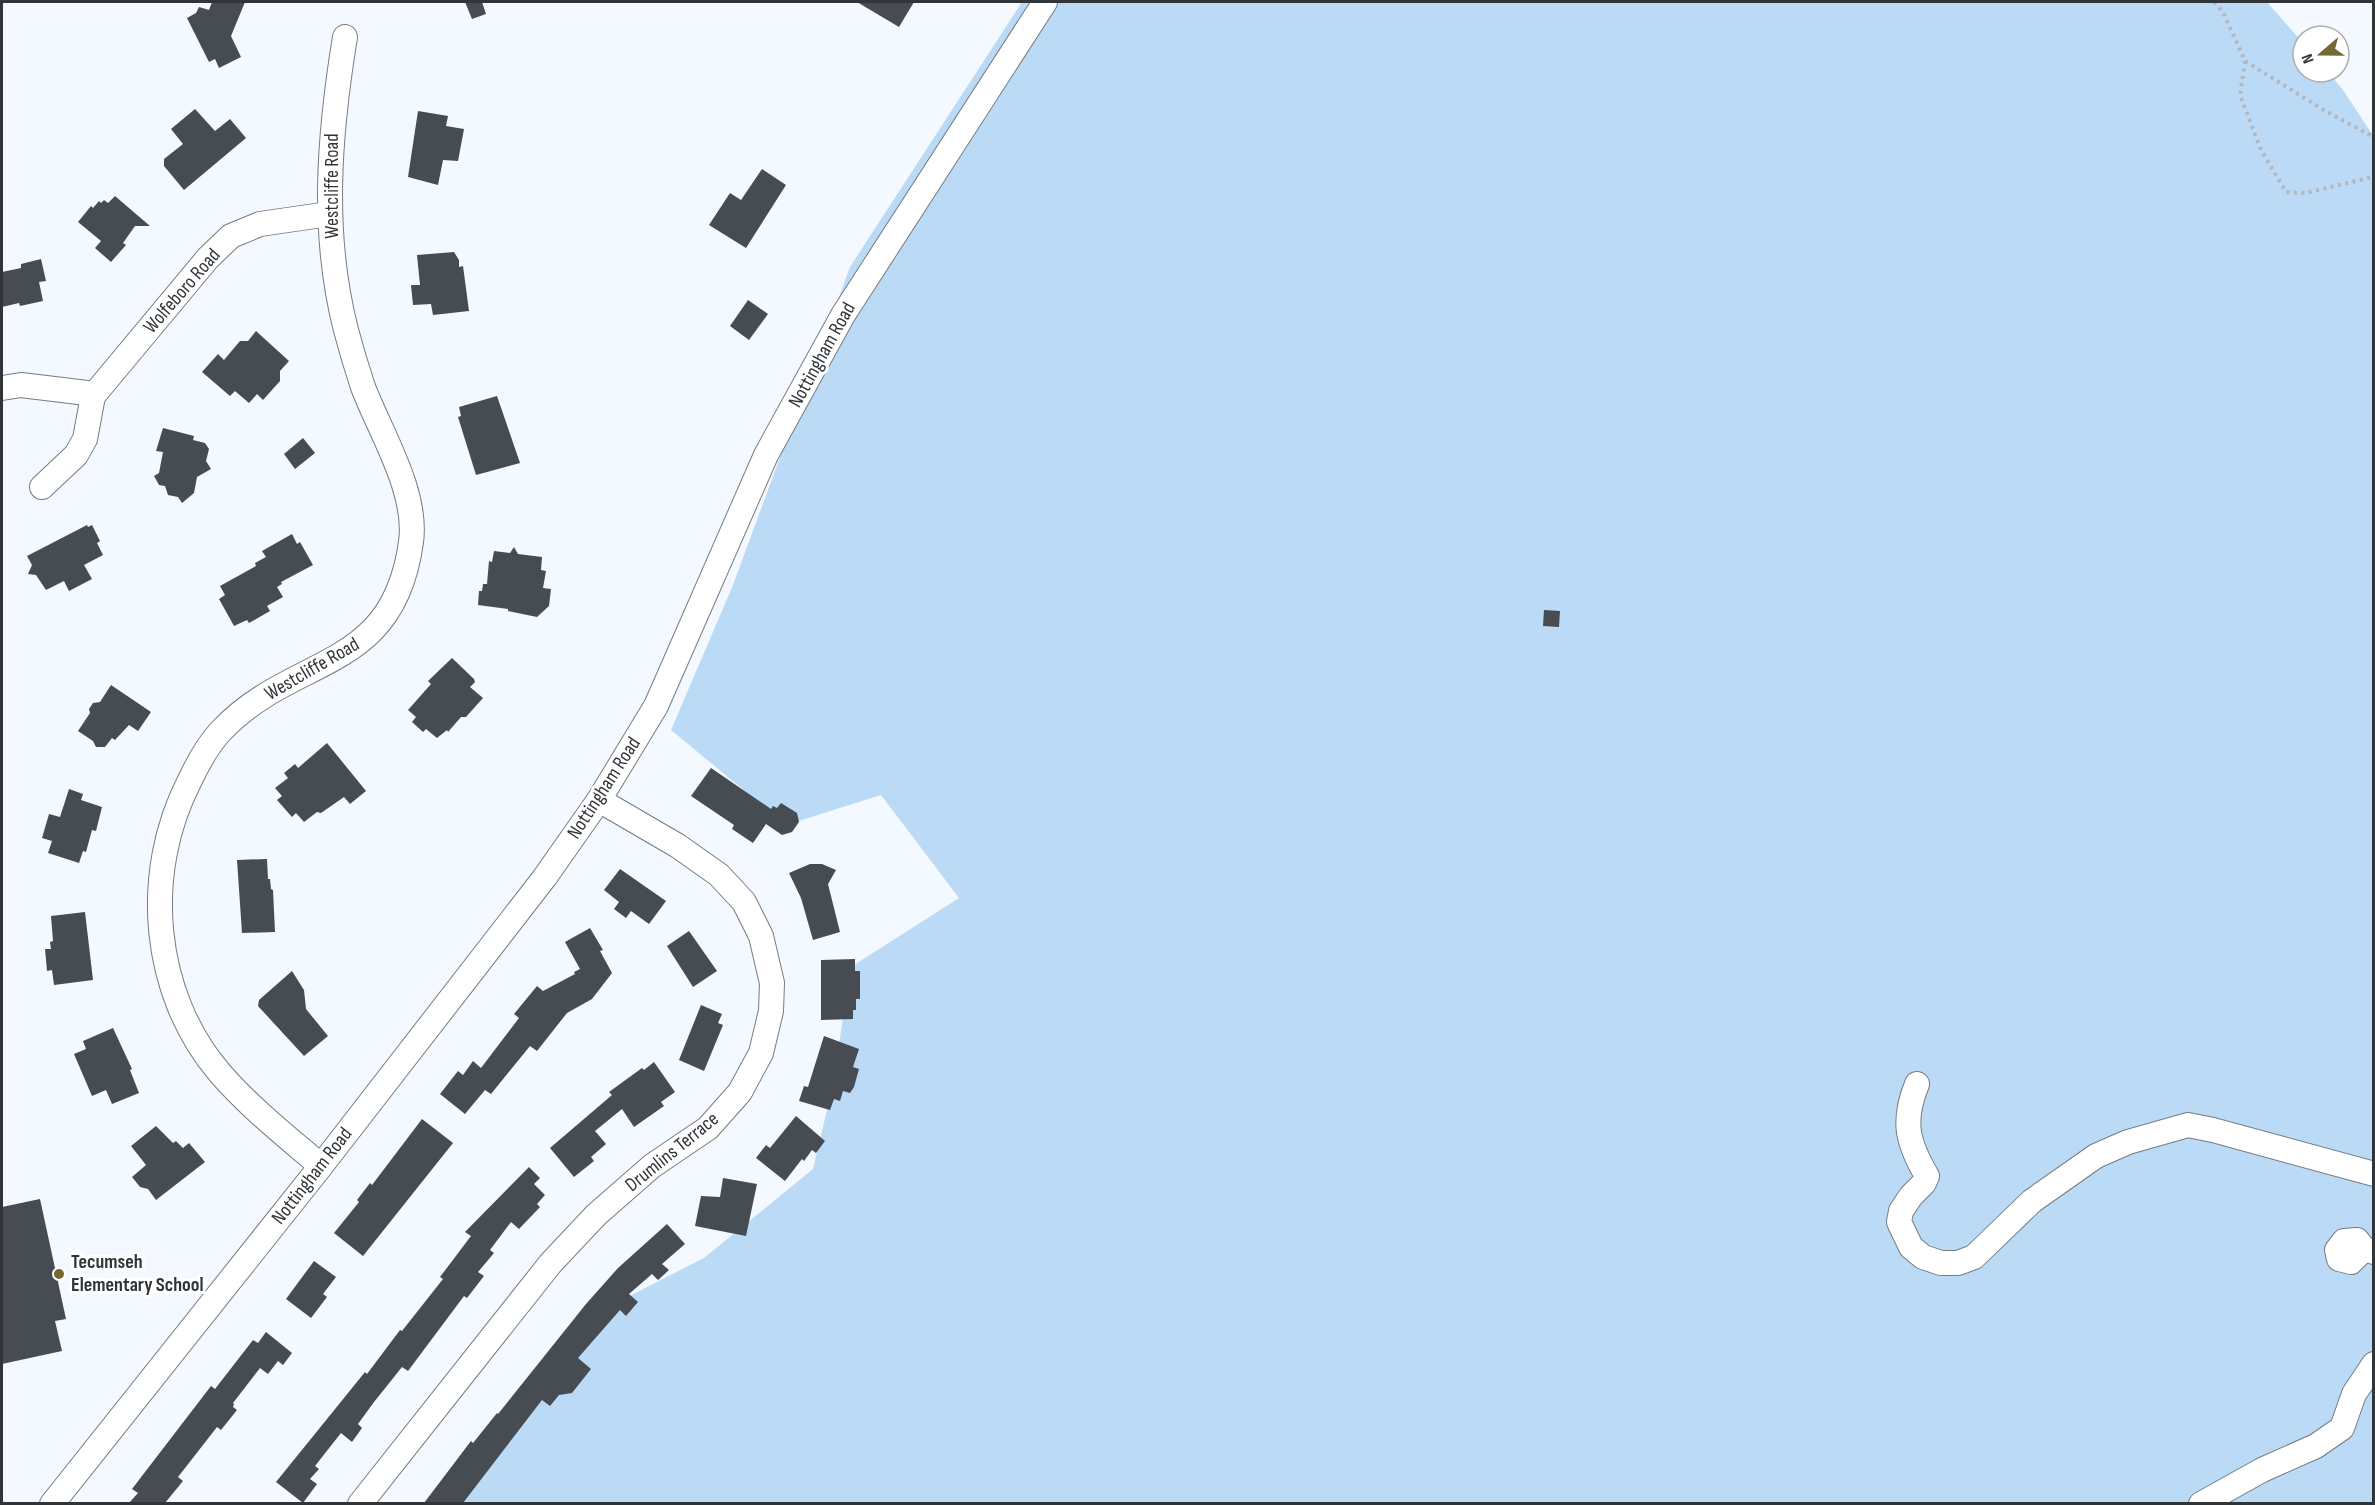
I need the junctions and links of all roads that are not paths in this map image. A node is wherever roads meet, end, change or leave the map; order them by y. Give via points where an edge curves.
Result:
1 (1045, 2) edge
2 (345, 37) dead end
3 (329, 214) junction
4 (2, 388) edge
5 (93, 396) junction
6 (42, 487) dead end
7 (599, 800) junction
8 (1917, 1084) dead end
9 (321, 1166) junction
10 (2373, 1174) edge
11 (2373, 1364) edge
12 (52, 1503) edge
13 (360, 1503) edge
14 (2201, 1503) edge

1 - 7 street, Nottingham Road via 843,315 766,455 656,706
2 - 3 street, Westcliffe Road via 334,105
3 - 5 street, Wolfeboro Road via 260,224 231,236 208,258
3 - 9 street, Westcliffe Road via 346,328 363,386 402,480 411,514 412,539 404,583 378,627 357,646 255,702 220,732 180,798 166,840 160,879 161,937 173,992 190,1030 219,1072
4 - 5 street via 21,385
5 - 6 street, Wolfeboro Road via 85,439 76,455
7 - 9 street, Nottingham Road via 545,877
7 - 13 street, Drumlins Terrace via 678,846 719,875 744,902 761,936 772,982 771,1011 761,1053 740,1092 708,1128 652,1166 596,1215 550,1264
8 - 10 street via 1908,1106 1908,1132 1927,1176 1901,1211 1899,1222 1911,1247 1923,1257 1941,1263 1958,1263 1974,1257 2032,1201 2096,1156 2128,1142 2188,1125
9 - 12 street, Nottingham Road
11 - 14 street via 2354,1394 2342,1428 2316,1446

